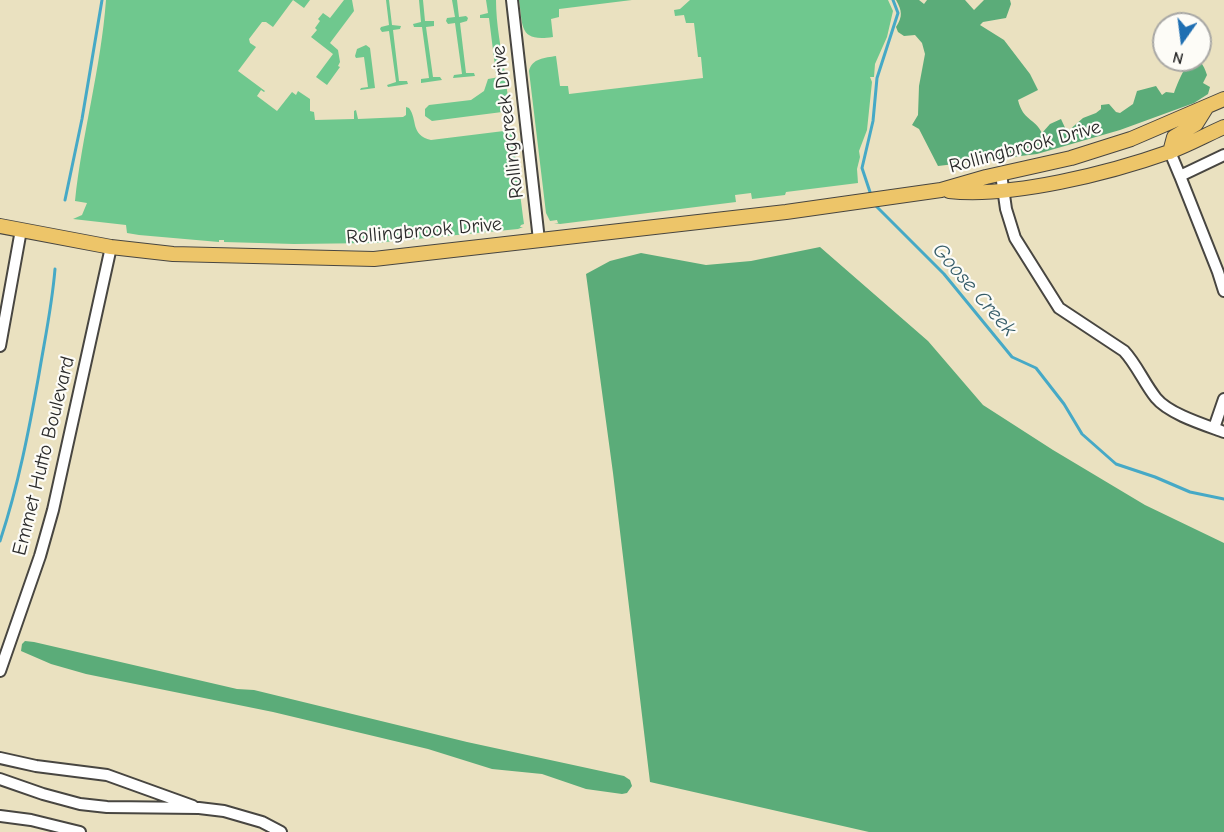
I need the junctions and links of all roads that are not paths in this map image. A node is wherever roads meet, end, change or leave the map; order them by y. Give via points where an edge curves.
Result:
1 (512, 0) edge
2 (1224, 99) edge
3 (1206, 108) junction
4 (1224, 127) edge
5 (1170, 152) junction
6 (1224, 155) edge
7 (1001, 174) junction
8 (1180, 176) junction
9 (941, 190) junction
10 (1003, 190) junction
11 (0, 226) edge
12 (21, 230) junction
13 (539, 240) junction
14 (111, 247) junction
15 (1224, 291) edge
16 (0, 346) edge
17 (1224, 399) edge
18 (1219, 430) edge
19 (0, 670) edge
20 (0, 758) edge
21 (0, 779) edge
22 (199, 808) junction
23 (0, 816) edge
24 (80, 832) edge
25 (282, 832) edge

1 - 13 street, Rollingcreek Drive
2 - 3 main road, Rollingbrook Drive
3 - 5 main road via 1196,124 1174,137
3 - 7 main road, Rollingbrook Drive via 1131,139
4 - 5 main road, Rollingbrook Drive
5 - 8 street
5 - 10 main road, Rollingbrook Drive via 1057,183
6 - 8 street
7 - 9 main road, Rollingbrook Drive
7 - 10 street
8 - 15 street
9 - 10 main road, Rollingbrook Drive
9 - 13 main road, Rollingbrook Drive
10 - 18 street via 1015,238 1059,308 1124,351 1157,399 1172,410
11 - 12 main road, Rollingbrook Drive
12 - 14 main road, Rollingbrook Drive
12 - 16 street
13 - 14 main road, Rollingbrook Drive via 374,259 204,256
14 - 19 street, Emmet Hutto Boulevard via 53,510
17 - 18 street
20 - 22 street via 107,775
21 - 22 street via 80,804
22 - 25 street via 239,814
23 - 24 street

